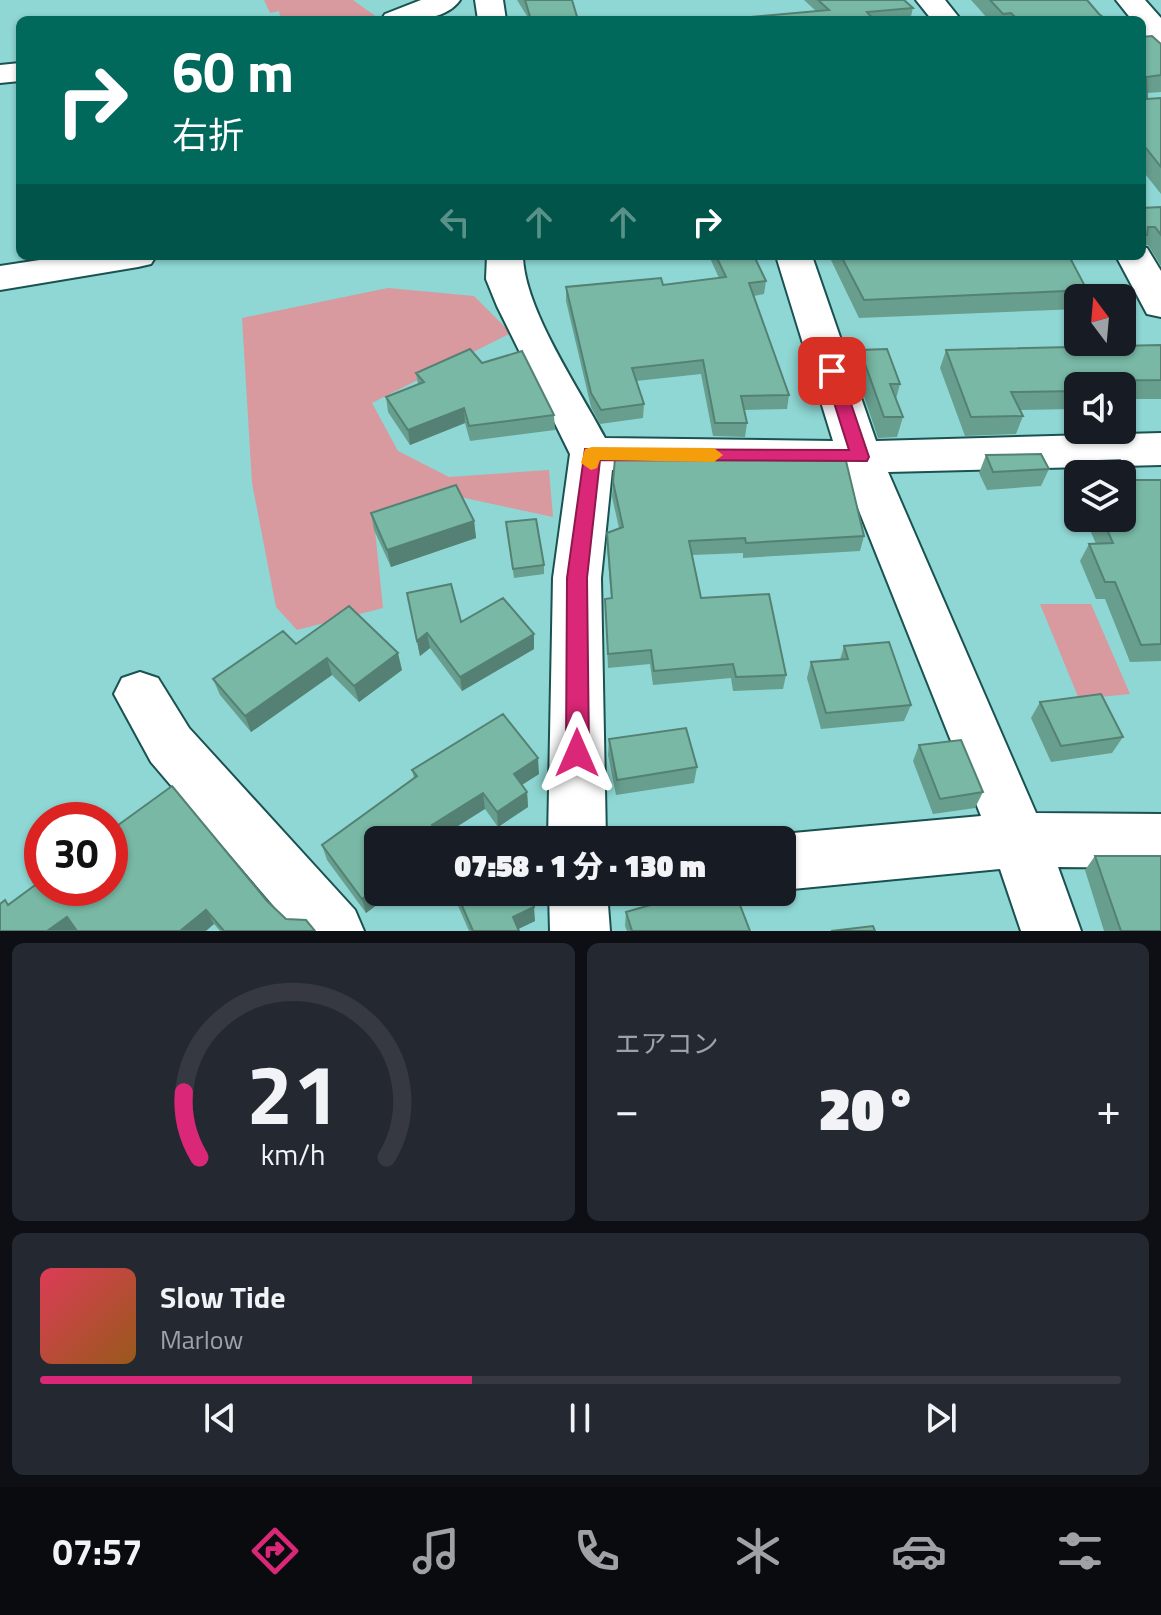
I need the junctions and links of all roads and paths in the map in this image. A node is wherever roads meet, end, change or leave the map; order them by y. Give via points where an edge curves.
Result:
1 (446, 0) edge
2 (930, 0) edge
3 (1144, 8) edge
4 (405, 16) edge
5 (944, 16) edge
6 (1161, 36) edge
7 (113, 260) edge
8 (505, 260) edge
9 (795, 260) edge
10 (1136, 260) edge
11 (0, 278) edge
12 (1161, 305) edge
13 (1161, 449) edge
14 (592, 454) junction
15 (860, 457) junction
16 (140, 694) dead end
17 (577, 826) edge
18 (1019, 840) junction
19 (1161, 841) edge
20 (796, 861) edge
21 (579, 906) edge
22 (334, 931) edge
23 (580, 931) edge
24 (1051, 931) edge

1 - 4 street
2 - 5 street
3 - 6 street
7 - 11 street
8 - 14 street via 505,279 516,306
9 - 15 street
10 - 12 street
13 - 15 street
14 - 15 street
14 - 17 street via 577,578
15 - 18 street
16 - 22 street via 170,745
18 - 19 street
18 - 20 street
18 - 24 street
21 - 23 street

